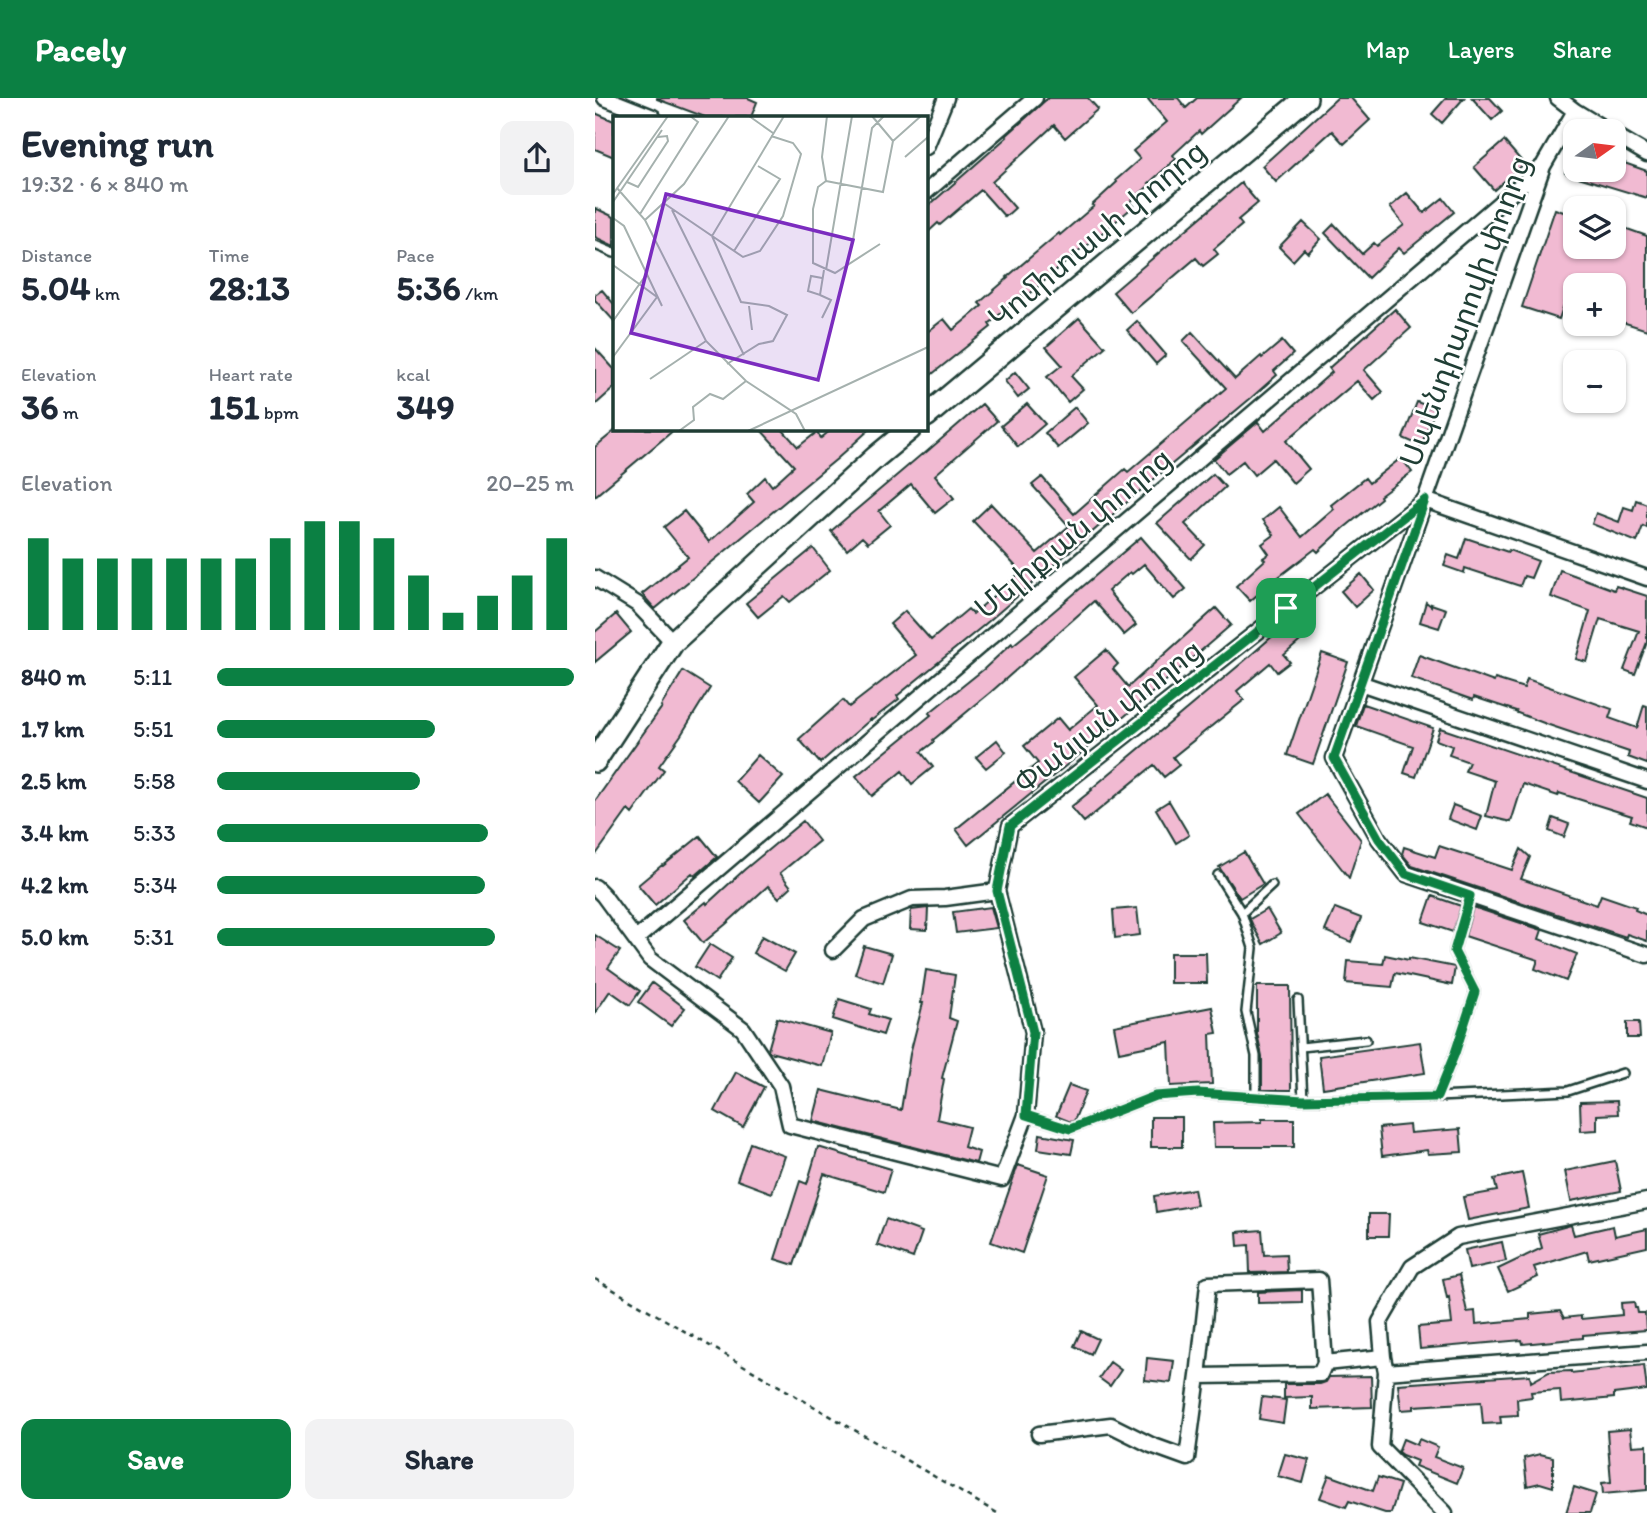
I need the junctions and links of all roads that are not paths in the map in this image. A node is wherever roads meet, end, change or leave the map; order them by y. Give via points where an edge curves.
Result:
1 (605, 98) edge
2 (946, 98) edge
3 (1306, 98) edge
4 (1558, 98) edge
5 (1028, 99) edge
6 (1575, 111) junction
7 (650, 116) edge
8 (1588, 119) edge
9 (1626, 142) edge
10 (927, 145) edge
11 (1647, 155) edge
12 (1543, 166) junction
13 (927, 191) edge
14 (595, 245) edge
15 (613, 253) edge
16 (927, 415) edge
17 (909, 430) edge
18 (1425, 500) junction
19 (595, 578) edge
20 (1647, 578) edge
21 (673, 642) junction
22 (1360, 683) junction
23 (595, 761) edge
24 (1647, 781) edge
25 (1218, 875) dead end
26 (1272, 885) dead end
27 (595, 887) edge
28 (997, 891) junction
29 (1470, 896) junction
30 (1242, 913) junction
31 (636, 939) junction
32 (832, 950) dead end
33 (1647, 955) edge
34 (1298, 1000) dead end
35 (1366, 1040) dead end
36 (1301, 1047) junction
37 (1623, 1073) dead end
38 (1256, 1097) junction
39 (1437, 1097) junction
40 (1303, 1100) junction
41 (1026, 1115) junction
42 (1647, 1201) edge
43 (1647, 1352) edge
44 (1383, 1357) junction
45 (1325, 1363) junction
46 (1386, 1372) junction
47 (1198, 1376) junction
48 (1039, 1434) dead end
49 (1445, 1513) edge

1 - 7 street
2 - 10 street
3 - 16 main road, Կոմիտասի փողոց
4 - 6 street
5 - 13 street
6 - 8 street
6 - 12 street, Սպենդիարովի փողոց
9 - 11 street
12 - 18 street, Սպենդիարովի փողոց
12 - 31 street, Մելիքյան փողոց
14 - 15 lane
17 - 21 main road
18 - 20 street
18 - 22 street, Սպենդիարովի փողոց
18 - 28 street, Փանյան փողոց via 1010,826
19 - 21 street via 637,604
21 - 23 main road
22 - 24 street
22 - 29 street, Սպենդիարովի փողոց via 1334,758 1379,839 1406,874
25 - 30 lane
26 - 30 lane
27 - 31 street
28 - 32 street via 912,898 864,919
28 - 41 street, Փանյան փողոց via 1033,1032
29 - 33 street, Սպենդիարովի փողոց
29 - 39 lane via 1454,951 1475,992
30 - 38 lane via 1253,948 1246,1012 1256,1056
31 - 41 street, Փանյան փողոց via 650,959 743,1029 781,1086 790,1125 1002,1179
34 - 36 lane
35 - 36 lane
36 - 40 lane
37 - 39 lane via 1568,1091
38 - 40 lane
38 - 41 lane via 1155,1096 1070,1129
39 - 40 lane
42 - 44 street via 1458,1237 1412,1267 1380,1322
43 - 46 street
44 - 45 street
44 - 46 street
45 - 47 street via 1320,1374
45 - 47 street via 1319,1280 1208,1284
46 - 49 street via 1380,1447
47 - 48 street via 1187,1458 1111,1425

